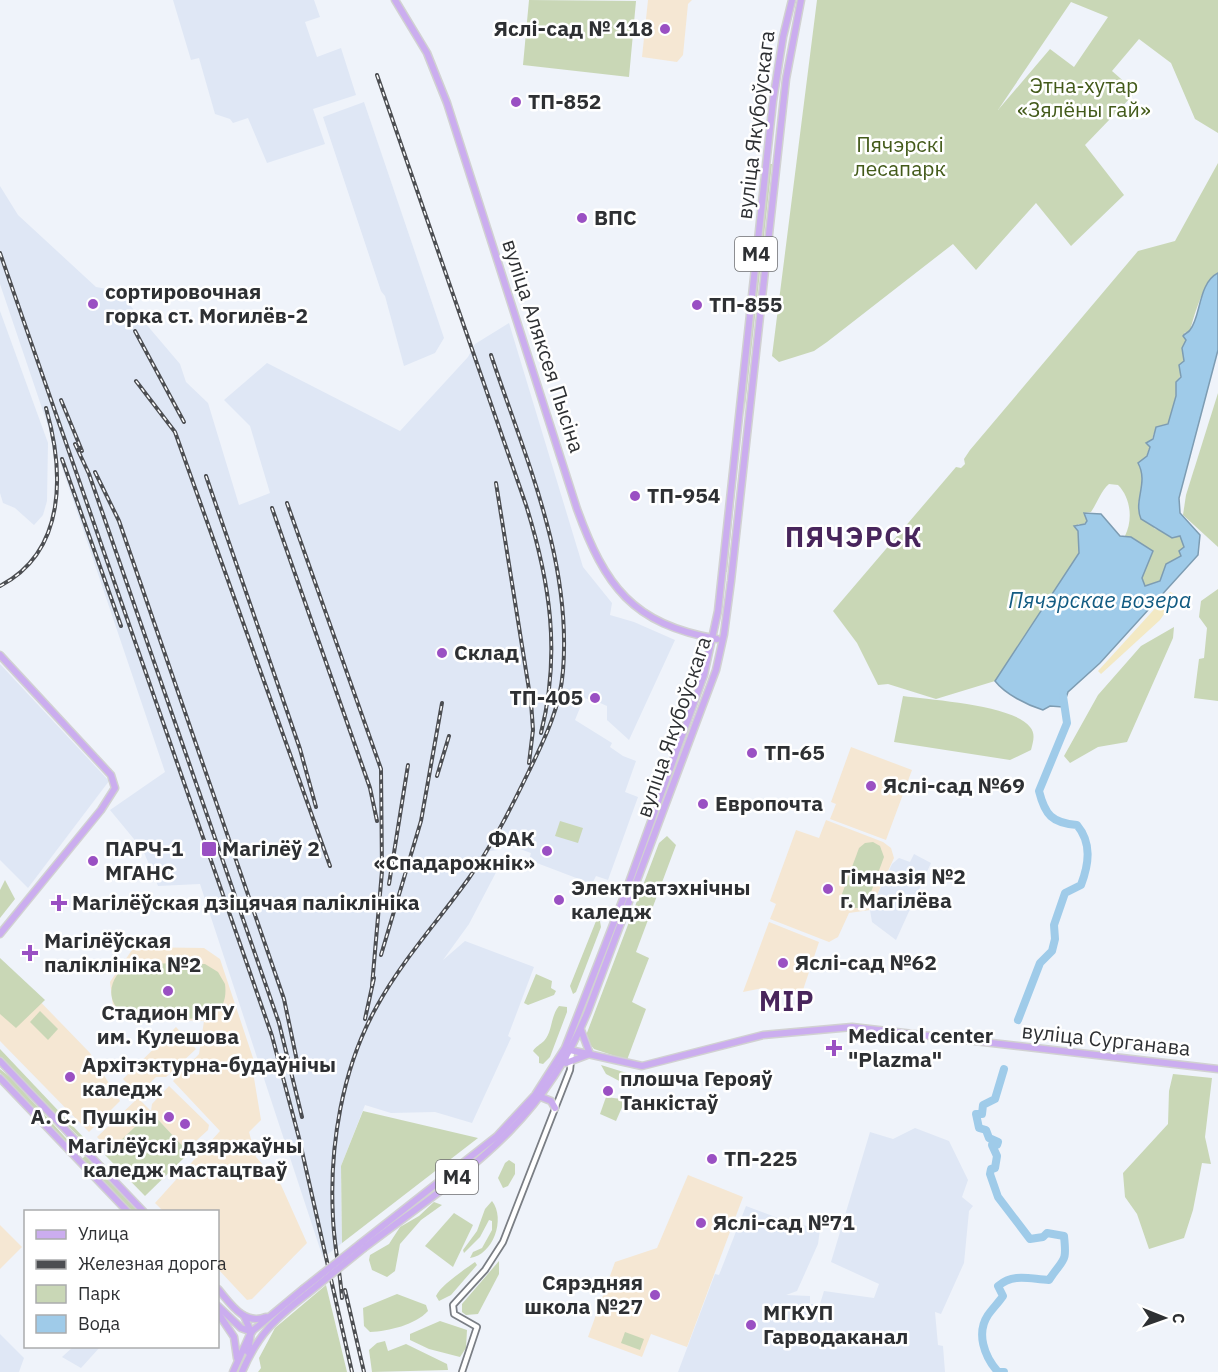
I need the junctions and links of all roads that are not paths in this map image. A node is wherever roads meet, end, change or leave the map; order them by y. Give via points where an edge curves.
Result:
1 (395, 0) edge
2 (792, 0) edge
3 (801, 0) edge
4 (714, 639) junction
5 (723, 640) junction
6 (0, 655) edge
7 (0, 934) edge
8 (581, 1029) junction
9 (569, 1049) junction
10 (591, 1054) junction
11 (572, 1060) junction
12 (0, 1061) edge
13 (564, 1065) junction
14 (1218, 1069) edge
15 (0, 1078) edge
16 (538, 1096) junction
17 (555, 1108) junction
18 (126, 1210) edge
19 (142, 1210) edge
20 (219, 1290) edge
21 (219, 1307) edge
22 (219, 1315) edge
23 (243, 1315) junction
24 (271, 1320) junction
25 (237, 1324) junction
26 (252, 1332) junction
27 (237, 1360) junction
28 (246, 1364) junction
29 (233, 1372) edge
30 (242, 1372) edge
31 (462, 1372) edge

1 - 4 main road, вуліца Аляксея Пысіна via 427,53 447,103 577,509 603,570 613,586 647,615 690,634
2 - 4 main road, вуліца Якубоўскага / М4 via 773,101
3 - 5 main road, вуліца Якубоўскага / М4 via 786,79
4 - 5 main road, вуліца Аляксея Пысіна
4 - 9 main road, вуліца Якубоўскага / М4
5 - 8 main road, вуліца Якубоўскага / М4 via 716,670
6 - 7 main road via 114,782 113,792 101,810
8 - 9 main road, вуліца Якубоўскага / М4
8 - 10 main road
9 - 10 main road, вуліца Сурганава
9 - 11 street
9 - 13 main road, вуліца Якубоўскага / М4
9 - 16 main road, вуліца Якубоўскага / М4
10 - 11 main road
10 - 14 main road, вуліца Сурганава via 642,1066 773,1033 852,1027
11 - 13 main road
11 - 17 street
12 - 19 main road
13 - 16 main road, вуліца Якубоўскага / М4
15 - 18 main road
16 - 17 main road via 551,1101
16 - 24 main road, вуліца Якубоўскага / М4, bridge via 486,1147
17 - 31 street via 503,1242 472,1286 453,1305 457,1317 477,1327
20 - 23 main road
21 - 25 main road
22 - 27 main road via 236,1343
23 - 24 main road
23 - 25 main road via 245,1324
23 - 26 main road
24 - 26 main road, М4
24 - 28 main road, М4
25 - 26 main road
26 - 27 main road, М4
26 - 28 main road
27 - 29 main road, М4
28 - 30 main road, М4

